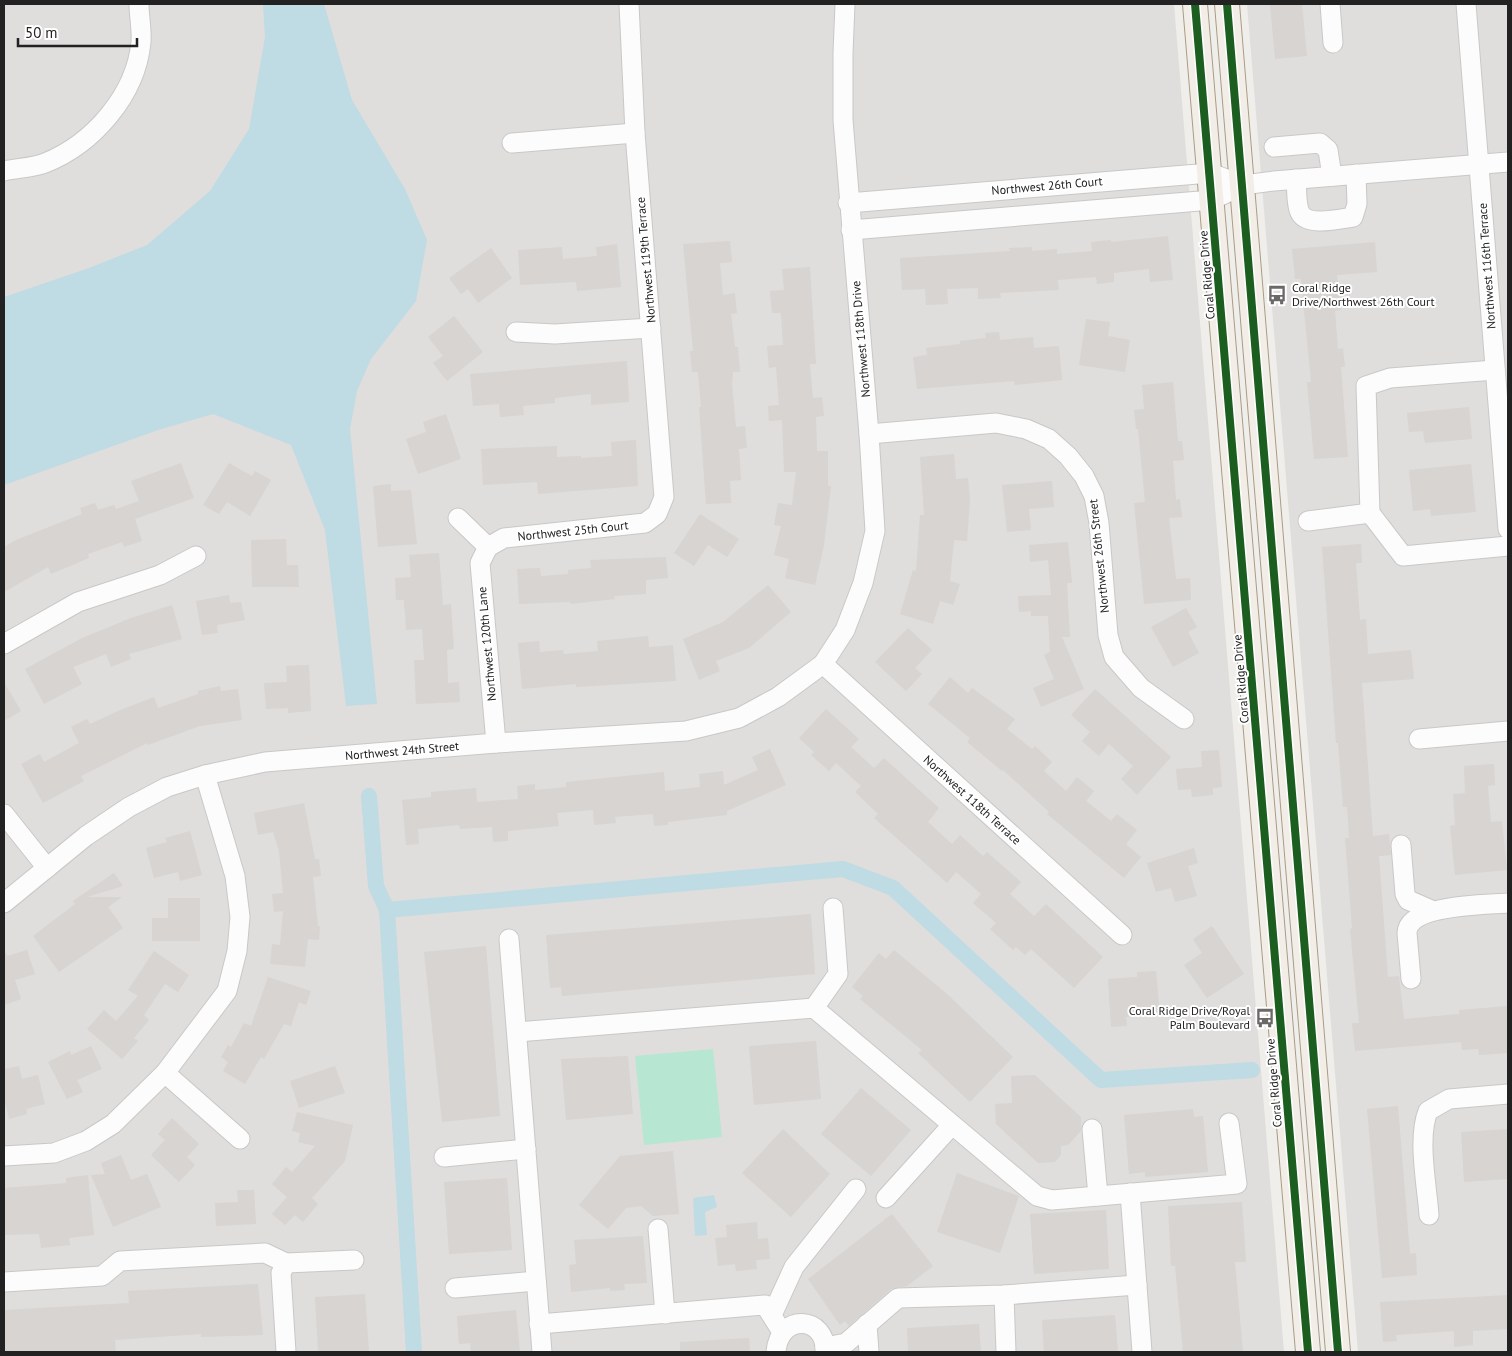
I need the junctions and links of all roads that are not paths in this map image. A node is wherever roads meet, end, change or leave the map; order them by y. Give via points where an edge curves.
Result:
1 (139, 4) edge
2 (629, 4) edge
3 (845, 4) edge
4 (1195, 4) edge
5 (1227, 4) edge
6 (1330, 4) edge
7 (1466, 4) edge
8 (1333, 43) dead end
9 (635, 133) junction
10 (512, 143) dead end
11 (1274, 147) dead end
12 (1508, 162) edge
13 (1480, 164) junction
14 (4, 171) edge
15 (1210, 172) junction
16 (1356, 174) junction
17 (1332, 176) junction
18 (1296, 179) junction
19 (1244, 185) junction
20 (1212, 200) junction
21 (848, 202) junction
22 (851, 230) junction
23 (651, 328) junction
24 (516, 332) dead end
25 (1495, 370) junction
26 (869, 434) junction
27 (1370, 513) junction
28 (657, 514) joint
29 (458, 518) dead end
30 (1308, 521) dead end
31 (1508, 529) edge
32 (1508, 546) edge
33 (488, 547) junction
34 (196, 556) dead end
35 (4, 644) edge
36 (823, 664) junction
37 (1184, 719) dead end
38 (1508, 731) edge
39 (1419, 739) dead end
40 (496, 743) junction
41 (204, 775) junction
42 (1291, 778) junction
43 (1260, 780) junction
44 (4, 814) edge
45 (1401, 845) dead end
46 (47, 868) junction
47 (4, 903) edge
48 (1508, 903) edge
49 (833, 908) dead end
50 (1432, 910) junction
51 (1122, 935) dead end
52 (509, 939) dead end
53 (1411, 979) dead end
54 (814, 1008) junction
55 (516, 1032) junction
56 (166, 1073) junction
57 (1508, 1094) edge
58 (1229, 1123) dead end
59 (952, 1125) junction
60 (1092, 1129) dead end
61 (240, 1139) dead end
62 (526, 1150) junction
63 (4, 1156) edge
64 (444, 1157) dead end
65 (856, 1189) dead end
66 (1130, 1194) junction
67 (1098, 1196) junction
68 (886, 1198) dead end
69 (1429, 1216) dead end
70 (658, 1228) dead end
71 (354, 1260) dead end
72 (286, 1263) junction
73 (536, 1281) junction
74 (4, 1282) edge
75 (1137, 1286) junction
76 (455, 1288) dead end
77 (1004, 1295) junction
78 (665, 1314) junction
79 (772, 1316) junction
80 (539, 1324) junction
81 (867, 1324) junction
82 (782, 1332) junction
83 (825, 1349) edge
84 (286, 1352) edge
85 (542, 1352) edge
86 (776, 1352) edge
87 (869, 1352) edge
88 (1006, 1352) edge
89 (1142, 1352) edge
90 (1308, 1352) edge
91 (1338, 1352) edge

1 - 14 street via 141,42 131,81 110,116 79,144 45,163
2 - 9 street, Northwest 119th Terrace
3 - 21 street, Northwest 118th Drive via 842,53
4 - 15 main road, Coral Ridge Drive
5 - 19 main road
6 - 8 street
7 - 13 street, Northwest 116th Terrace
9 - 10 street
9 - 23 street, Northwest 119th Terrace
11 - 17 street via 1320,143 1328,150
12 - 13 street, Northwest 26th Court
13 - 16 street, Northwest 26th Court
13 - 25 street, Northwest 116th Terrace
15 - 19 street, Northwest 26th Court
15 - 20 main road, Coral Ridge Drive
15 - 21 street, Northwest 26th Court
16 - 17 street, Northwest 26th Court
16 - 18 street via 1357,204 1353,217 1312,221 1299,212
17 - 18 street, Northwest 26th Court
18 - 19 street, Northwest 26th Court
19 - 20 street, Northwest 26th Court
19 - 42 main road via 1264,472
20 - 22 street, Northwest 26th Court
20 - 43 main road, Coral Ridge Drive
21 - 22 street, Northwest 118th Drive
22 - 26 street, Northwest 118th Drive
23 - 24 street via 555,334
23 - 28 street, Northwest 119th Terrace via 664,497
25 - 27 street via 1390,378 1366,386
25 - 31 street, Northwest 116th Terrace
26 - 36 street, Northwest 118th Drive via 875,531 863,583 845,630
26 - 37 street, Northwest 26th Street via 996,423 1049,439 1068,456 1084,476 1094,496 1108,635 1114,656 1140,688
27 - 30 street
27 - 32 street via 1403,556
28 - 33 street, Northwest 25th Court via 645,523 504,538
29 - 33 street
33 - 40 street, Northwest 120th Lane via 480,563
34 - 35 street via 160,575 78,602
36 - 40 street, Northwest 24th Street via 778,697 739,718 704,727 686,731
36 - 51 street, Northwest 118th Terrace
38 - 39 street
40 - 41 street, Northwest 24th Street via 265,762
41 - 46 street, Northwest 24th Street via 167,787 129,807
41 - 56 street via 235,876 240,917 237,951 227,991
42 - 43 main road
42 - 91 main road
43 - 90 main road, Coral Ridge Drive
44 - 46 street
45 - 50 street via 1405,894 1408,900
46 - 47 street, Northwest 24th Street
48 - 50 street
49 - 54 street via 838,974
50 - 53 street via 1407,928
52 - 55 street
54 - 55 street
54 - 59 street
55 - 62 street
56 - 61 street
56 - 63 street via 113,1124 86,1141 54,1153
57 - 69 street via 1449,1099 1428,1111 1424,1120
58 - 66 street via 1237,1184
59 - 67 street via 1036,1196 1052,1200
59 - 68 street
60 - 67 street
62 - 64 street
62 - 73 street
65 - 79 street via 794,1267
66 - 67 street
66 - 75 street
70 - 78 street
71 - 72 street
72 - 74 street via 265,1253 120,1261 102,1276
72 - 84 street via 281,1273
73 - 76 street
73 - 80 street
75 - 77 street
75 - 89 street
77 - 81 street via 898,1298
77 - 88 street
78 - 79 street via 765,1305
78 - 80 street
79 - 82 street
80 - 85 street
81 - 83 street via 846,1343
81 - 87 street
82 - 83 street via 797,1324 812,1326 819,1331
82 - 86 street

